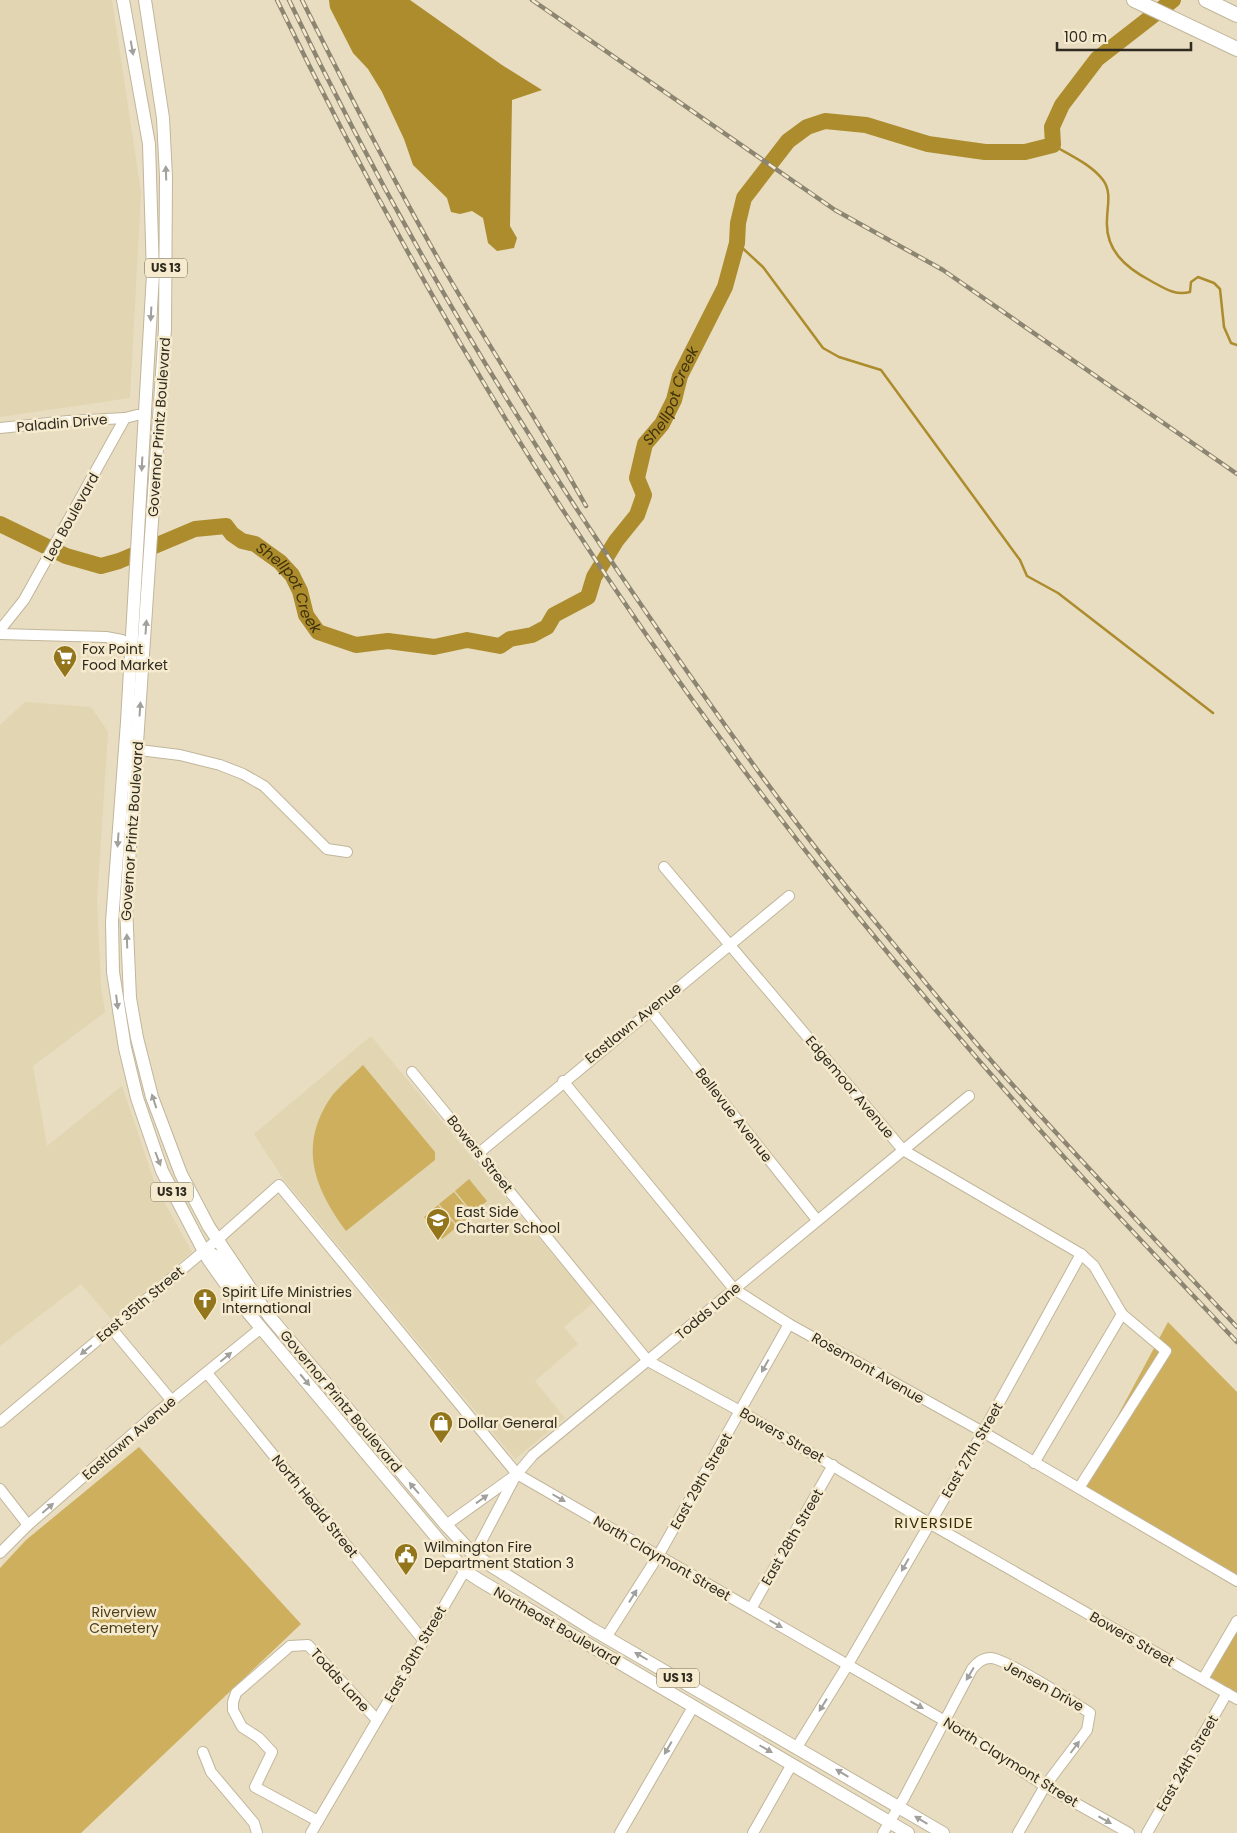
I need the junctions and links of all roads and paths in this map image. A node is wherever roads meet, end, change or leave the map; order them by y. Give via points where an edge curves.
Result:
1 (123, 0) edge
2 (145, 0) edge
3 (1134, 0) edge
4 (1209, 1) edge
5 (1237, 15) edge
6 (1237, 50) edge
7 (150, 188) junction
8 (165, 296) junction
9 (145, 415) junction
10 (125, 418) junction
11 (0, 428) edge
12 (0, 630) edge
13 (0, 634) edge
14 (131, 646) junction
15 (143, 675) junction
16 (127, 722) joint
17 (131, 749) junction
18 (347, 852) dead end
19 (664, 867) dead end
20 (789, 896) dead end
21 (730, 944) junction
22 (650, 1010) junction
23 (412, 1072) dead end
24 (562, 1081) junction
25 (969, 1096) dead end
26 (903, 1150) junction
27 (479, 1153) junction
28 (279, 1185) joint
29 (817, 1220) junction
30 (218, 1240) junction
31 (204, 1250) junction
32 (1081, 1254) junction
33 (734, 1290) junction
34 (1122, 1314) junction
35 (269, 1316) junction
36 (789, 1324) junction
37 (261, 1328) junction
38 (112, 1329) junction
39 (648, 1361) junction
40 (207, 1373) junction
41 (172, 1401) junction
42 (740, 1411) junction
43 (0, 1422) edge
44 (983, 1432) junction
45 (1034, 1463) junction
46 (833, 1465) junction
47 (517, 1474) junction
48 (1079, 1488) junction
49 (0, 1489) edge
50 (929, 1523) junction
51 (28, 1525) junction
52 (446, 1525) junction
53 (0, 1553) edge
54 (474, 1555) junction
55 (658, 1556) junction
56 (464, 1570) junction
57 (1237, 1580) edge
58 (751, 1609) junction
59 (1237, 1621) edge
60 (607, 1636) junction
61 (423, 1640) junction
62 (847, 1666) junction
63 (1203, 1679) junction
64 (1228, 1694) junction
65 (1237, 1699) edge
66 (693, 1707) junction
67 (377, 1720) junction
68 (945, 1720) junction
69 (782, 1738) junction
70 (797, 1746) junction
71 (203, 1752) dead end
72 (792, 1764) junction
73 (1045, 1786) junction
74 (899, 1806) junction
75 (889, 1821) junction
76 (318, 1822) junction
77 (257, 1833) edge
78 (311, 1833) edge
79 (620, 1833) edge
80 (753, 1833) edge
81 (883, 1833) edge
82 (908, 1833) edge
83 (943, 1833) edge
84 (1018, 1833) edge
85 (1129, 1833) edge
86 (1148, 1833) edge

1 -> 7 main road, Governor Printz Boulevard / US 13 via 149,144
8 -> 2 main road, Governor Printz Boulevard / US 13 via 163,118
3 - 6 highway
4 - 5 highway
7 - 8 main road via 157,196 159,289
7 -> 9 main road, Governor Printz Boulevard / US 13 via 153,274
15 -> 8 main road, Governor Printz Boulevard / US 13
9 - 10 street
9 -> 14 main road, Governor Printz Boulevard / US 13
10 - 11 street, Paladin Drive
10 - 12 street, Lea Boulevard via 24,600
13 - 14 street via 106,638 122,640
14 - 15 main road
14 - 16 main road, Governor Printz Boulevard / US 13
17 -> 15 main road, Governor Printz Boulevard / US 13
16 - 17 main road, Northeast Boulevard / US 13
17 - 18 street via 180,755 220,764 243,774 264,786 327,849
30 -> 17 main road, Governor Printz Boulevard / US 13 via 177,1165 162,1126 144,1066 130,998 126,906
17 -> 31 main road, Northeast Boulevard / US 13 via 112,922 119,1023 147,1131 177,1202
19 - 21 street, Edgemoor Avenue
20 - 21 street, Eastlawn Avenue
21 - 22 street, Eastlawn Avenue
21 - 26 street, Edgemoor Avenue
22 - 24 street, Eastlawn Avenue
22 - 29 street, Bellevue Avenue
23 - 27 street, Bowers Street
24 - 27 street, Eastlawn Avenue
24 - 33 street, Rosemont Avenue
25 - 26 street, Todds Lane
26 - 29 street, Todds Lane
26 - 32 street, Edgemoor Avenue
27 - 39 street, Bowers Street
28 - 30 street, East 35th Street
28 - 47 street, North Claymont Street
29 - 33 street, Todds Lane
30 - 31 street, East 35th Street
30 - 35 main road, Governor Printz Boulevard / US 13
31 - 35 main road via 218,1257 246,1297
31 - 37 main road, Northeast Boulevard / US 13 via 234,1297
31 - 38 street, East 35th Street
32 - 34 street, Edgemoor Avenue via 1094,1266
32 - 44 street, East 27th Street
33 - 36 street, Rosemont Avenue
33 - 39 street, Todds Lane
34 - 45 street
34 - 48 street via 1166,1350
52 -> 35 main road, Governor Printz Boulevard / US 13
36 -> 42 street, East 29th Street
36 - 44 street, Rosemont Avenue
40 -> 37 street, Eastlawn Avenue
37 -> 56 main road, Northeast Boulevard / US 13
38 - 41 street
38 -> 43 street, East 35th Street
39 - 42 street, Bowers Street
39 - 47 street, Todds Lane via 533,1455
40 - 41 street, Eastlawn Avenue
40 - 61 street, North Heald Street
51 -> 41 street, Eastlawn Avenue
42 - 46 street, Bowers Street
42 - 55 street, East 29th Street
44 - 45 street, Rosemont Avenue
44 - 50 street, East 27th Street
45 - 48 street, Rosemont Avenue
46 - 50 street, Bowers Street
46 - 58 street, East 28th Street
52 -> 47 street, Todds Lane
47 - 54 street, East 30th Street
47 -> 55 street, North Claymont Street
48 - 57 street, Rosemont Avenue
49 - 51 street
50 -> 62 street, East 27th Street
50 - 63 street, Bowers Street
51 - 53 street, Eastlawn Avenue
52 - 54 main road, Governor Printz Boulevard / US 13
54 - 56 street, East 30th Street
54 - 60 main road, Northeast Boulevard / US 13
55 - 58 street, North Claymont Street
60 -> 55 street, East 29th Street
56 - 61 street, East 30th Street
56 - 66 main road, Northeast Boulevard / US 13
58 -> 62 street, North Claymont Street
59 - 63 street
69 -> 60 main road, Northeast Boulevard / US 13
61 - 67 street, East 30th Street
62 -> 68 street, North Claymont Street
62 -> 70 street, East 27th Street
63 - 64 street, Bowers Street
64 - 65 street, Bowers Street
64 - 86 street, East 24th Street
66 - 69 main road via 697,1703 706,1704 755,1732
66 -> 72 main road, Northeast Boulevard / US 13
66 -> 79 street
67 - 76 street, East 30th Street
67 - 76 street, Todds Lane via 308,1645 290,1646 236,1693 232,1707 242,1728 259,1738 272,1752 255,1787
68 - 73 street, North Claymont Street
73 -> 68 street, Jensen Drive via 1087,1730 1090,1712 992,1658 978,1662
68 - 74 street
69 - 70 main road, Northeast Boulevard / US 13
74 -> 70 main road, Northeast Boulevard / US 13
71 - 77 street via 212,1772 254,1823
72 - 75 main road, Northeast Boulevard / US 13
72 - 80 street
73 - 84 street
73 -> 85 street, North Claymont Street
74 - 75 street
83 -> 74 main road, Northeast Boulevard / US 13
75 - 81 street
75 - 82 main road, Northeast Boulevard / US 13
76 - 78 street, East 30th Street

